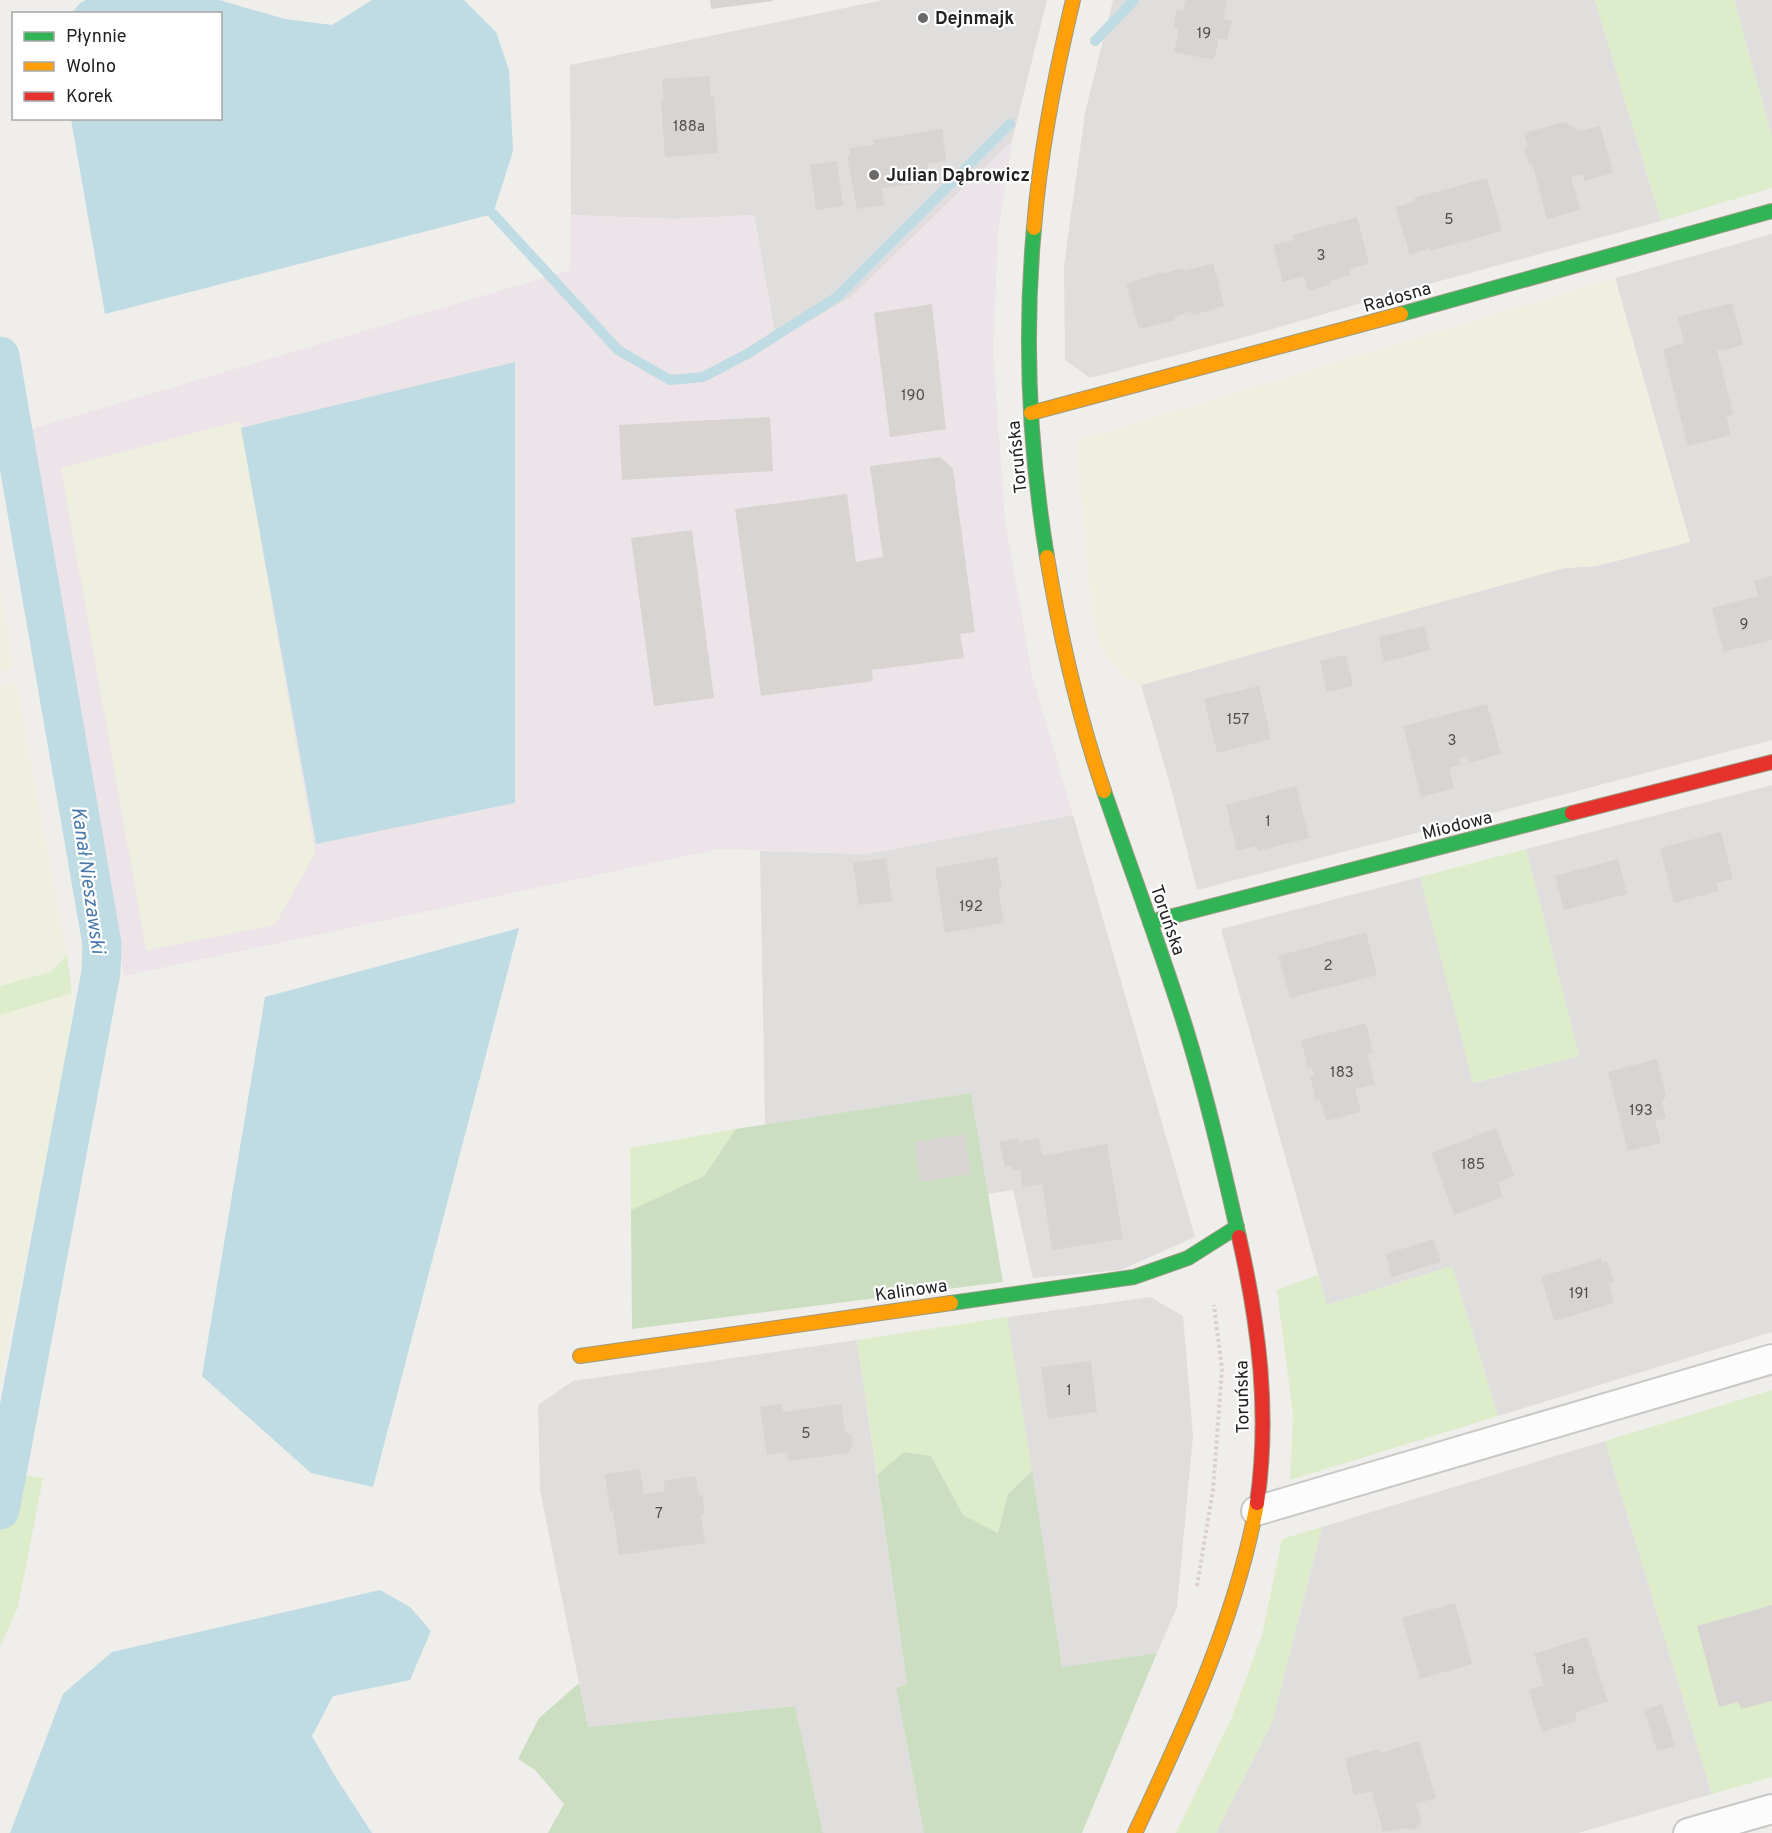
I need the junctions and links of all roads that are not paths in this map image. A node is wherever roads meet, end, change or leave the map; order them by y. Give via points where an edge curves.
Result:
1 (1073, 0) edge
2 (1772, 212) edge
3 (1031, 413) junction
4 (1772, 762) edge
5 (1150, 922) junction
6 (1237, 1227) junction
7 (580, 1356) dead end
8 (1772, 1359) edge
9 (1256, 1511) junction
10 (1772, 1809) edge
11 (1134, 1833) edge
12 (1688, 1833) edge

1 - 3 street, Toruńska via 1042,148 1030,276
2 - 3 street, Radosna
3 - 5 street, Toruńska via 1047,561 1071,681
4 - 5 street, Miodowa
5 - 6 street, Toruńska via 1188,1034
6 - 7 street, Kalinowa via 1188,1258 1134,1277
6 - 9 street, Toruńska via 1258,1341 1263,1416
8 - 9 street
9 - 11 street, Toruńska via 1230,1612 1183,1731
10 - 12 street

